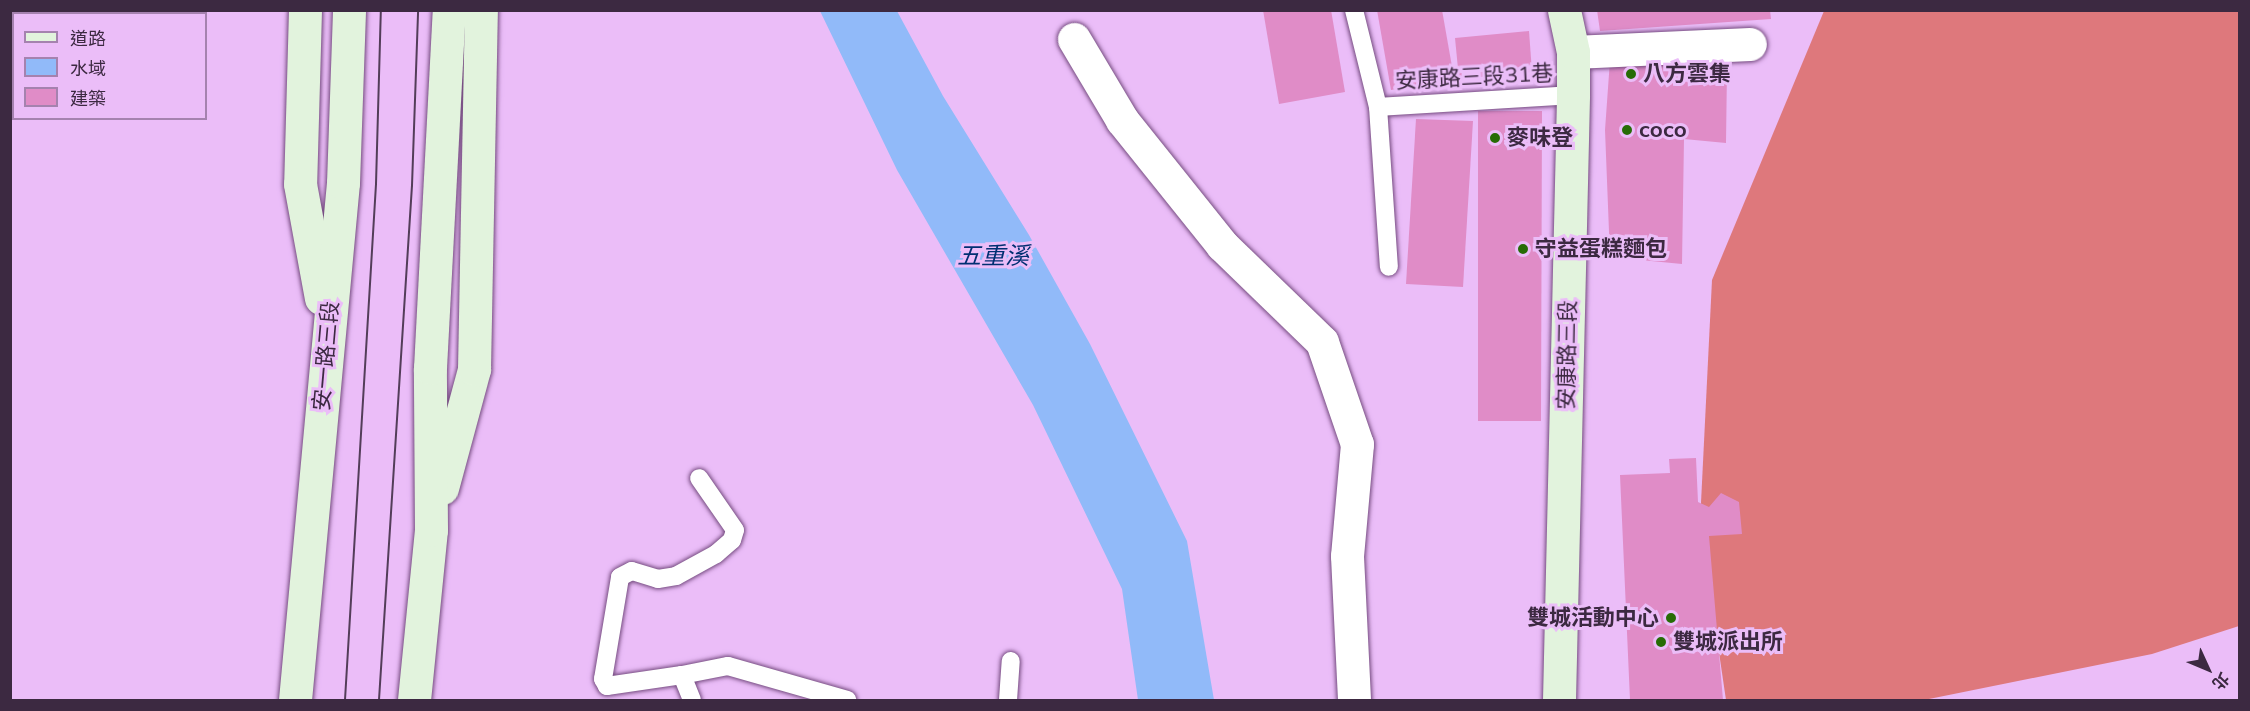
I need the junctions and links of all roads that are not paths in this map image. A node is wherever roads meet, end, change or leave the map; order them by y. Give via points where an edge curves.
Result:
1 (305, 10) edge
2 (349, 10) edge
3 (449, 10) edge
4 (481, 10) edge
5 (1354, 10) edge
6 (1564, 10) edge
7 (1074, 39) dead end
8 (1750, 44) dead end
9 (1573, 52) junction
10 (1573, 96) junction
11 (1378, 107) junction
12 (1389, 267) dead end
13 (328, 334) junction
14 (699, 478) dead end
15 (431, 530) junction
16 (1011, 662) dead end
17 (682, 675) junction
18 (295, 700) edge
19 (414, 700) edge
20 (692, 700) edge
21 (847, 700) edge
22 (1008, 700) edge
23 (1354, 700) edge
24 (1559, 700) edge

1 - 13 street via 300,184
2 - 13 street, 安一路三段 via 343,183
3 - 15 street via 430,368
4 - 15 street via 474,369
5 - 11 lane
6 - 9 street, 安康路三段
7 - 23 street via 1122,120 1222,245 1322,342 1357,444 1347,556
8 - 9 street
9 - 10 street, 安康路三段
10 - 11 lane, 安康路三段31巷
10 - 24 street, 安康路三段
11 - 12 lane
13 - 18 street, 安一路三段
14 - 17 lane via 735,530 732,540 716,554 676,576 658,579 632,572 620,577 603,679 607,686
15 - 19 street
16 - 22 lane
17 - 20 lane
17 - 21 lane via 728,666

